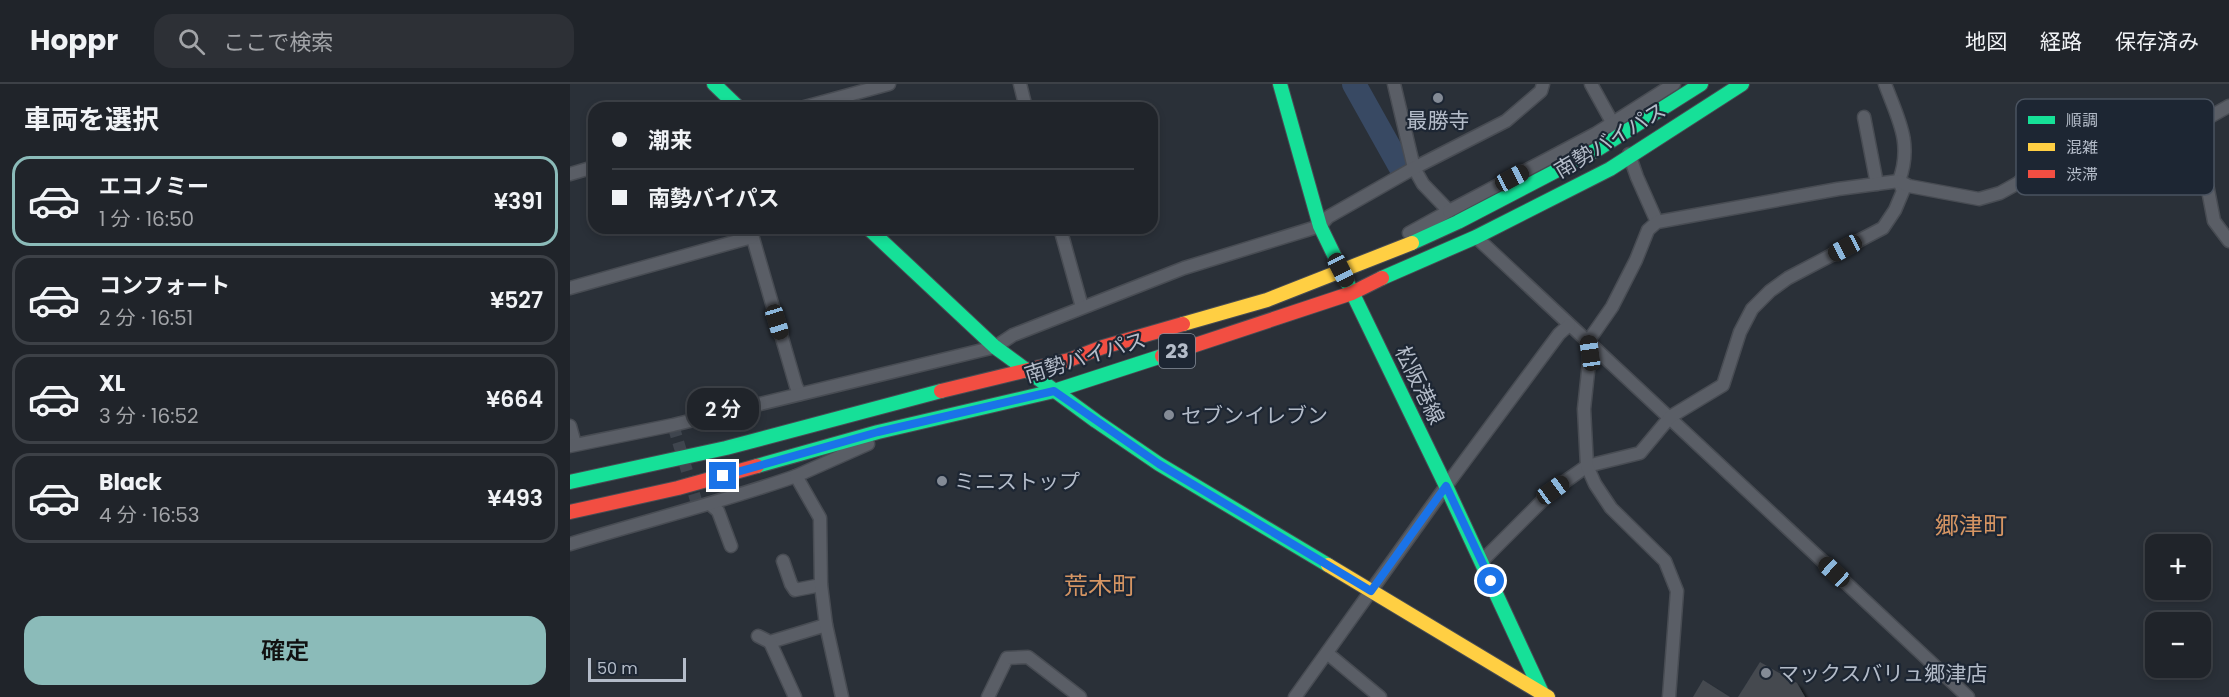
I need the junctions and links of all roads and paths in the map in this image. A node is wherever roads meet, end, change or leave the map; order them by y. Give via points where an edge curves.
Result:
1 (714, 84) edge
2 (889, 84) edge
3 (1020, 84) edge
4 (1280, 84) edge
5 (1394, 84) edge
6 (1543, 84) edge
7 (1591, 84) edge
8 (1674, 84) edge
9 (1701, 84) edge
10 (1742, 84) edge
11 (1885, 84) edge
12 (733, 102) edge
13 (823, 102) edge
14 (1024, 102) edge
15 (2229, 106) edge
16 (2214, 114) edge
17 (1864, 117) dead end
18 (1613, 124) junction
19 (1620, 137) junction
20 (1630, 154) junction
21 (1414, 168) junction
22 (588, 169) edge
23 (570, 174) edge
24 (1899, 181) junction
25 (1877, 184) junction
26 (2016, 184) edge
27 (2209, 195) edge
28 (1449, 211) junction
29 (1657, 222) junction
30 (1320, 226) junction
31 (745, 234) edge
32 (752, 234) edge
33 (874, 234) edge
34 (1062, 234) edge
35 (1476, 237) junction
36 (2229, 241) edge
37 (1411, 243) junction
38 (1341, 270) junction
39 (570, 288) edge
40 (1352, 293) junction
41 (1082, 307) junction
42 (1569, 325) junction
43 (1589, 340) junction
44 (995, 347) junction
45 (1026, 369) junction
46 (1054, 391) junction
47 (800, 394) junction
48 (1670, 417) junction
49 (570, 426) edge
50 (878, 432) junction
51 (572, 445) edge
52 (1587, 466) junction
53 (796, 476) junction
54 (570, 482) edge
55 (1446, 486) junction
56 (711, 505) junction
57 (570, 512) edge
58 (570, 544) edge
59 (731, 546) dead end
60 (783, 561) dead end
61 (1481, 562) junction
62 (821, 585) junction
63 (1371, 591) junction
64 (826, 625) junction
65 (758, 636) dead end
66 (770, 642) junction
67 (1327, 653) junction
68 (1545, 696) edge
69 (795, 697) edge
70 (842, 697) edge
71 (988, 697) edge
72 (1080, 697) edge
73 (1295, 697) edge
74 (1380, 697) edge
75 (1669, 697) edge
76 (1968, 697) edge

1 - 12 main road
2 - 13 street
3 - 14 street
4 - 30 main road, 松阪港線
5 - 21 street
6 - 21 street via 1541,91 1506,121
7 - 18 street
8 - 18 street
9 - 19 main road, 南勢バイパス / 23
10 - 20 main road, 南勢バイパス / 23
11 - 24 street via 1905,137
15 - 16 street
17 - 25 street
18 - 19 street
18 - 28 street
19 - 20 street
19 - 37 main road, 南勢バイパス / 23
20 - 29 street
20 - 35 main road, 南勢バイパス / 23 via 1610,169
21 - 28 street
21 - 30 street via 1328,217
22 - 23 street
24 - 25 street
24 - 26 street via 1980,200
24 - 48 street via 1903,191 1883,228 1770,291 1752,309 1740,332 1723,385
25 - 29 street
27 - 36 street via 2214,221
28 - 37 street via 1407,234
29 - 43 street via 1648,230 1612,307
30 - 38 main road, 松阪港線
30 - 41 street via 1184,268
31 - 39 street
32 - 47 street
33 - 44 main road
34 - 41 street
35 - 40 main road, 南勢バイパス / 23
35 - 42 street
37 - 38 main road, 南勢バイパス / 23
38 - 40 main road, 松阪港線
38 - 45 main road, 南勢バイパス / 23 via 1267,300
40 - 46 main road, 南勢バイパス / 23
40 - 55 main road, 松阪港線
41 - 44 street via 1013,335
42 - 43 street
42 - 55 street via 1558,334
43 - 48 street
43 - 52 street via 1584,409
44 - 45 main road
44 - 47 street
45 - 46 main road
45 - 54 main road, 南勢バイパス / 23 via 726,448
46 - 50 main road, 南勢バイパス / 23
46 - 63 main road via 1159,464
47 - 51 street
48 - 52 street via 1640,453
48 - 76 street
49 - 51 street
50 - 53 street via 879,439
50 - 57 main road, 南勢バイパス / 23 via 678,488
52 - 61 street via 1553,490
52 - 75 street via 1611,508 1665,561 1677,591
53 - 56 street
53 - 62 street via 820,518
55 - 61 main road, 松阪港線
55 - 63 street
56 - 58 street
56 - 59 street via 718,511
60 - 62 street via 795,590
61 - 68 main road, 松阪港線
62 - 64 street
63 - 67 street
63 - 68 main road
64 - 66 street
64 - 70 street
65 - 66 street
66 - 69 street
67 - 73 street
67 - 74 street
71 - 72 street via 1007,658 1028,657

